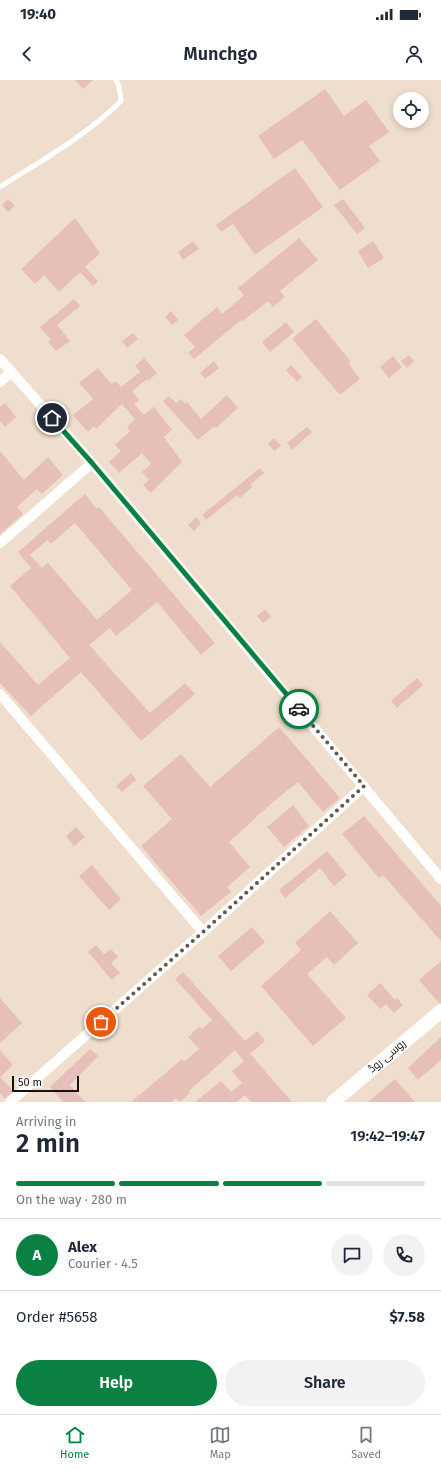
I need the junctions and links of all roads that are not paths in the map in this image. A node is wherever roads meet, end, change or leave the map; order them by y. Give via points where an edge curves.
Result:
1 (116, 80) edge
2 (0, 187) edge
3 (0, 360) edge
4 (11, 372) junction
5 (0, 382) edge
6 (92, 463) junction
7 (0, 543) edge
8 (0, 694) edge
9 (364, 786) junction
10 (441, 878) edge
11 (203, 932) junction
12 (441, 1011) edge
13 (337, 1101) edge
14 (10, 1102) edge

1 - 2 lane via 121,101 108,115
3 - 4 street
4 - 5 street
4 - 6 street
6 - 7 street
6 - 9 street
8 - 11 street
9 - 10 street
9 - 11 street
11 - 14 street
12 - 13 main road, روسی روڈ

